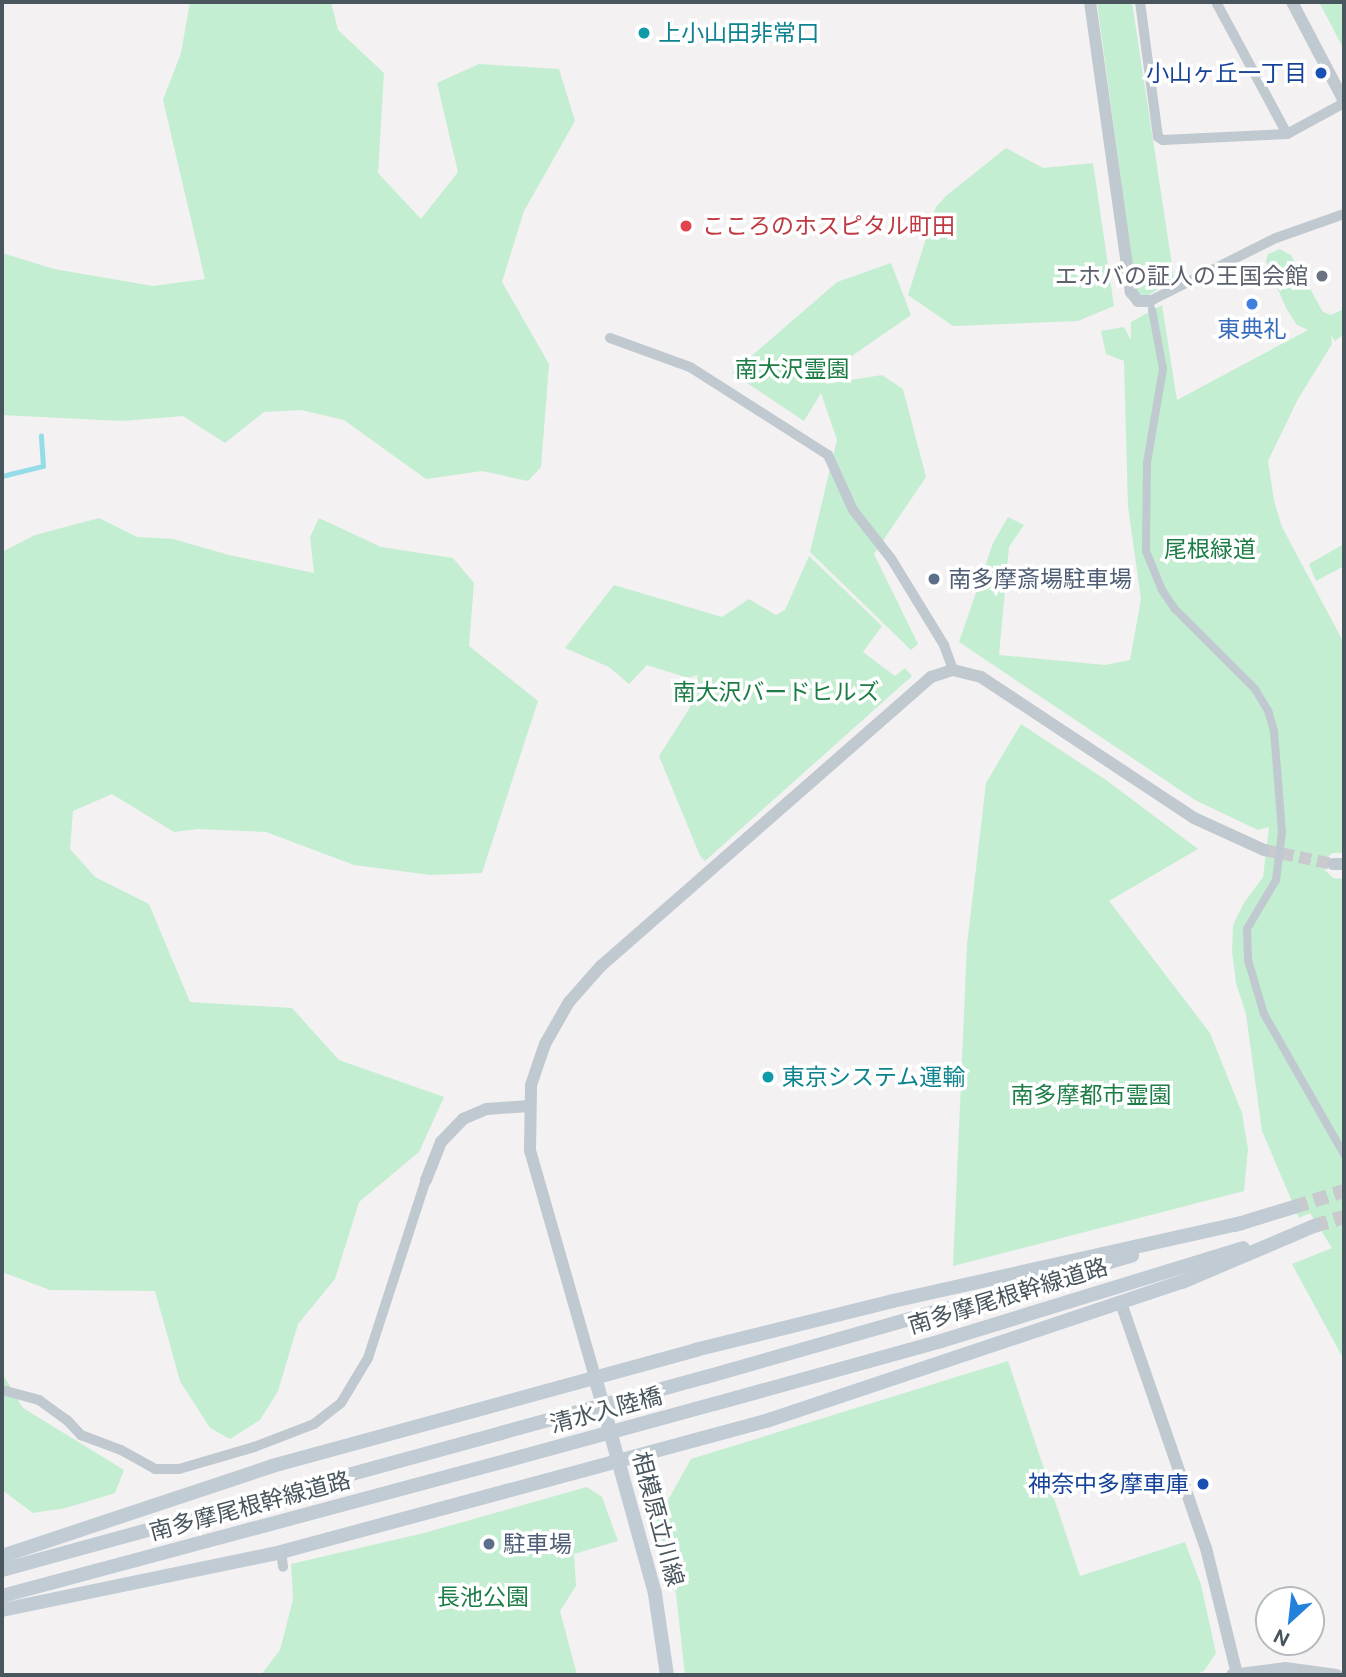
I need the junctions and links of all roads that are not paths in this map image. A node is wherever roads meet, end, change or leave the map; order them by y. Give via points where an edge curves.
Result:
1 (1090, 2) edge
2 (1140, 2) edge
3 (1216, 2) edge
4 (1292, 2) edge
5 (1344, 102) edge
6 (1287, 134) junction
7 (1344, 214) edge
8 (1151, 305) junction
9 (610, 338) dead end
10 (953, 670) junction
11 (1264, 850) tunnel mouth
12 (528, 1106) junction
13 (1344, 1154) edge
14 (426, 1180) joint
15 (1294, 1208) tunnel mouth
16 (1242, 1223) junction
17 (1121, 1303) junction
18 (595, 1377) junction
19 (706, 1377) joint
20 (2, 1390) edge
21 (714, 1404) joint
22 (501, 1433) joint
23 (619, 1459) junction
24 (509, 1460) joint
25 (2, 1556) edge
26 (2, 1570) edge
27 (2, 1596) edge
28 (2, 1610) edge
29 (667, 1675) edge
30 (1235, 1675) edge
31 (1337, 1675) edge

1 - 8 street via 1131,292 1138,301
2 - 6 street via 1158,137
3 - 6 street
4 - 5 street
5 - 6 street
7 - 8 street via 1276,238
8 - 13 street via 1163,369 1147,463 1146,551 1175,608 1255,689 1268,711 1274,731 1282,832 1276,880 1247,929 1248,960 1264,1014
9 - 10 street via 690,367 828,455 853,510 892,560 944,645
10 - 11 street via 981,677 1194,818
10 - 12 street via 942,671 918,688 600,966 569,1002 545,1044
12 - 14 street via 487,1109 463,1119 441,1142
12 - 18 street via 534,1170
14 - 20 street via 360,1375 341,1403 314,1424 179,1469 155,1469 121,1450 81,1436 39,1400
15 - 16 main road, 南多摩尾根幹線道路
16 - 18 main road via 789,1325
16 - 19 main road, 南多摩尾根幹線道路
17 - 21 main road, 南多摩尾根幹線道路 via 1314,1226 941,1341
17 - 23 main road via 778,1417
17 - 30 street via 1206,1548
18 - 23 main road, 相模原立川線
18 - 25 main road via 272,1466
19 - 22 main road, 清水入陸橋, bridge
21 - 24 main road, 清水入陸橋, bridge
22 - 26 main road, 南多摩尾根幹線道路
23 - 28 main road via 282,1560
23 - 29 main road, 相模原立川線 via 655,1594
24 - 27 main road, 南多摩尾根幹線道路
30 - 31 street via 1285,1668

